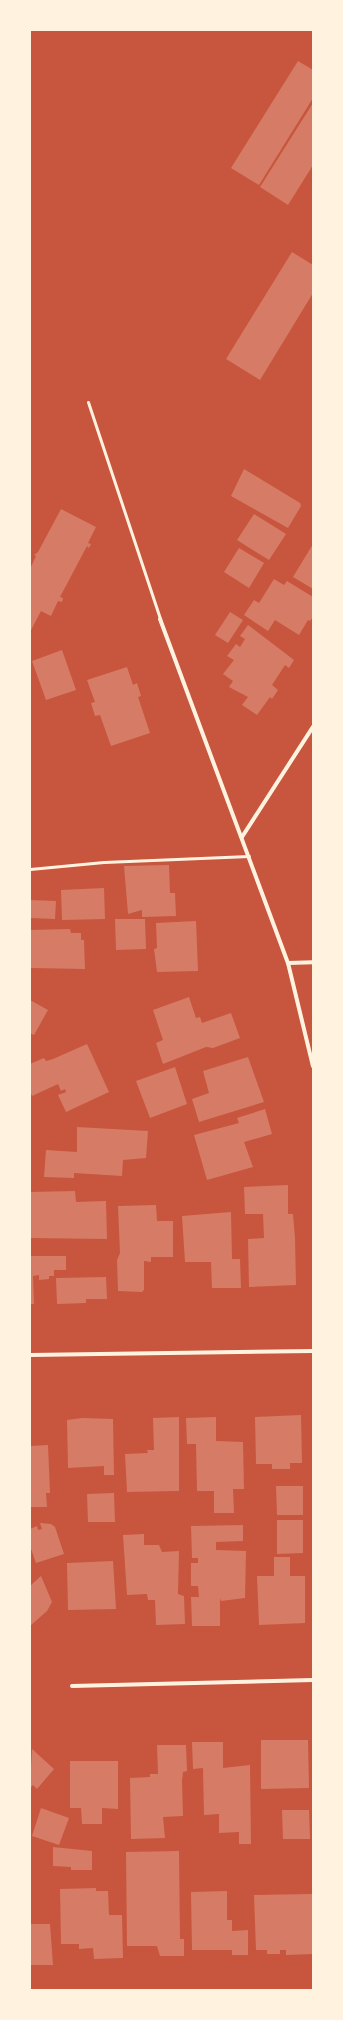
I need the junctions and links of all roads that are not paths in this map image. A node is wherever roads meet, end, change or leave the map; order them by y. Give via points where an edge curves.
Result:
1 (88, 402) dead end
2 (160, 619) joint
3 (313, 728) edge
4 (310, 735) edge
5 (242, 837) junction
6 (249, 856) junction
7 (30, 869) edge
8 (313, 962) edge
9 (288, 963) junction
10 (313, 1066) edge
11 (313, 1351) edge
12 (30, 1355) edge
13 (313, 1680) edge
14 (72, 1686) dead end

1 - 2 lane
2 - 5 street
3 - 4 street
4 - 5 street
5 - 6 street
6 - 7 lane via 104,862
6 - 9 street
8 - 9 street
9 - 10 street
11 - 12 street
13 - 14 street

